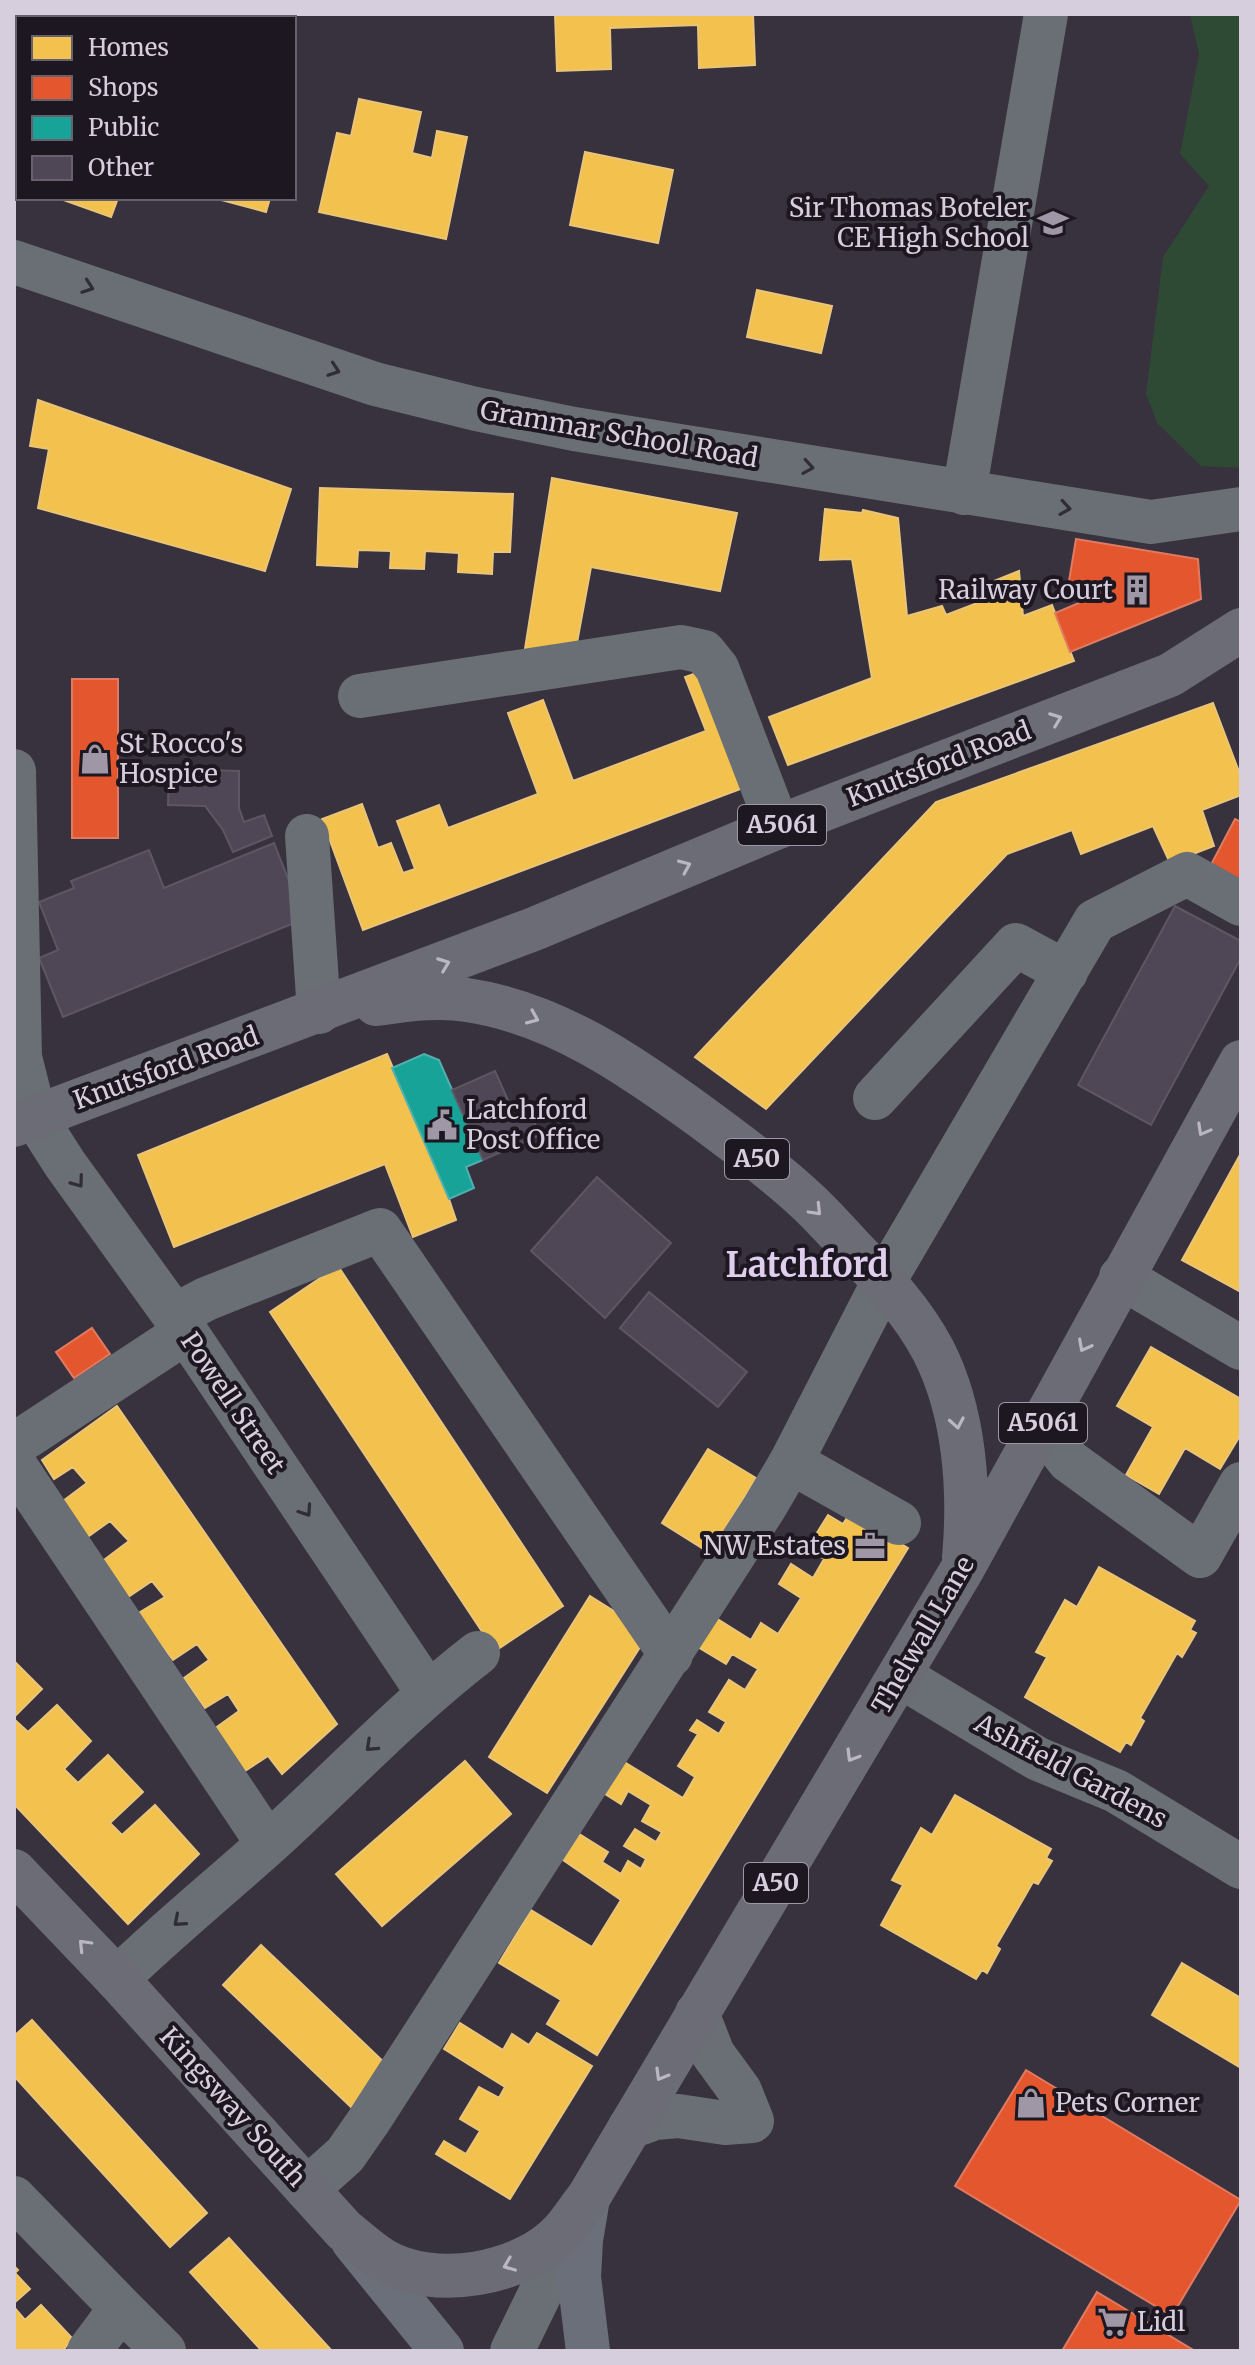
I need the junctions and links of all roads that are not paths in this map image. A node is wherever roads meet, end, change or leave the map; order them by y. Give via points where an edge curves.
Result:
1 (1046, 14) edge
2 (14, 262) edge
3 (964, 493) junction
4 (1241, 509) edge
5 (1241, 630) edge
6 (360, 696) dead end
7 (14, 771) edge
8 (778, 827) junction
9 (307, 836) dead end
10 (1241, 904) edge
11 (1066, 972) junction
12 (319, 1012) junction
13 (1241, 1062) edge
14 (875, 1098) dead end
15 (24, 1121) edge
16 (1121, 1277) junction
17 (884, 1281) junction
18 (180, 1324) junction
19 (1241, 1348) edge
20 (1041, 1426) junction
21 (14, 1445) edge
22 (791, 1462) junction
23 (14, 1464) edge
24 (1241, 1484) edge
25 (899, 1523) dead end
26 (1228, 1539) edge
27 (963, 1568) junction
28 (478, 1653) dead end
29 (671, 1655) junction
30 (900, 1676) junction
31 (428, 1693) junction
32 (268, 1844) junction
33 (1241, 1867) edge
34 (14, 1871) edge
35 (117, 1979) junction
36 (697, 2013) junction
37 (630, 2127) junction
38 (307, 2189) junction
39 (14, 2198) edge
40 (588, 2198) junction
41 (344, 2230) junction
42 (121, 2308) junction
43 (436, 2348) edge
44 (89, 2351) edge
45 (164, 2351) edge
46 (512, 2351) edge
47 (588, 2351) edge

1 - 3 street
2 -> 3 street, Grammar School Road via 375,384 476,409
3 -> 4 street, Grammar School Road via 1151,522
8 -> 5 highway, Knutsford Road / A5061 via 1170,675
6 - 8 street via 681,647 704,652 717,668
7 - 15 street, Powell Street
12 -> 8 highway, Knutsford Road / A5061
9 - 12 street
10 - 11 street via 1187,874 1095,921
11 - 14 street via 1016,945
11 - 17 street
12 - 15 highway, Knutsford Road / A50
12 -> 17 highway, Knutsford Road / A50 via 412,999 466,999 518,1012 585,1040 735,1141 807,1201
13 -> 16 highway, Thelwall Lane / A5061
15 -> 18 street, Powell Street via 65,1164
16 - 19 street
16 -> 20 highway, Thelwall Lane / A5061
17 - 22 street
17 -> 27 highway, Knutsford Road / A50 via 933,1351 952,1400 965,1480
18 - 21 street
18 - 29 street via 206,1299 380,1230
18 -> 31 street, Powell Street
20 - 26 street via 1069,1461 1200,1556
20 - 27 highway, Thelwall Lane / A5061
22 - 25 street
22 - 29 street
23 - 32 street
24 - 26 street
27 - 30 highway, Thelwall Lane / A50
28 - 31 street
29 - 38 street via 368,2122 345,2155
30 - 33 street, Ashfield Gardens via 1038,1759 1116,1791
30 -> 36 highway, Thelwall Lane / A50
31 -> 32 street
32 -> 35 street
35 -> 34 highway, Kingsway South / A50
35 - 38 highway, Kingsway South / A50
36 -> 37 highway, Thelwall Lane / A50
36 - 37 street via 713,2054 740,2091 752,2121 678,2116
37 - 40 highway, Thelwall Lane / A50
38 - 41 highway, Kingsway South / A50
39 - 42 street
40 -> 41 highway, Thelwall Lane / A50 via 560,2234 532,2255 480,2273 415,2272 384,2261
40 - 46 street, Thelwall Lane
40 - 47 main road, A50 via 579,2277
41 - 43 main road, Kingsway South / A50
42 - 44 street
42 - 45 street

